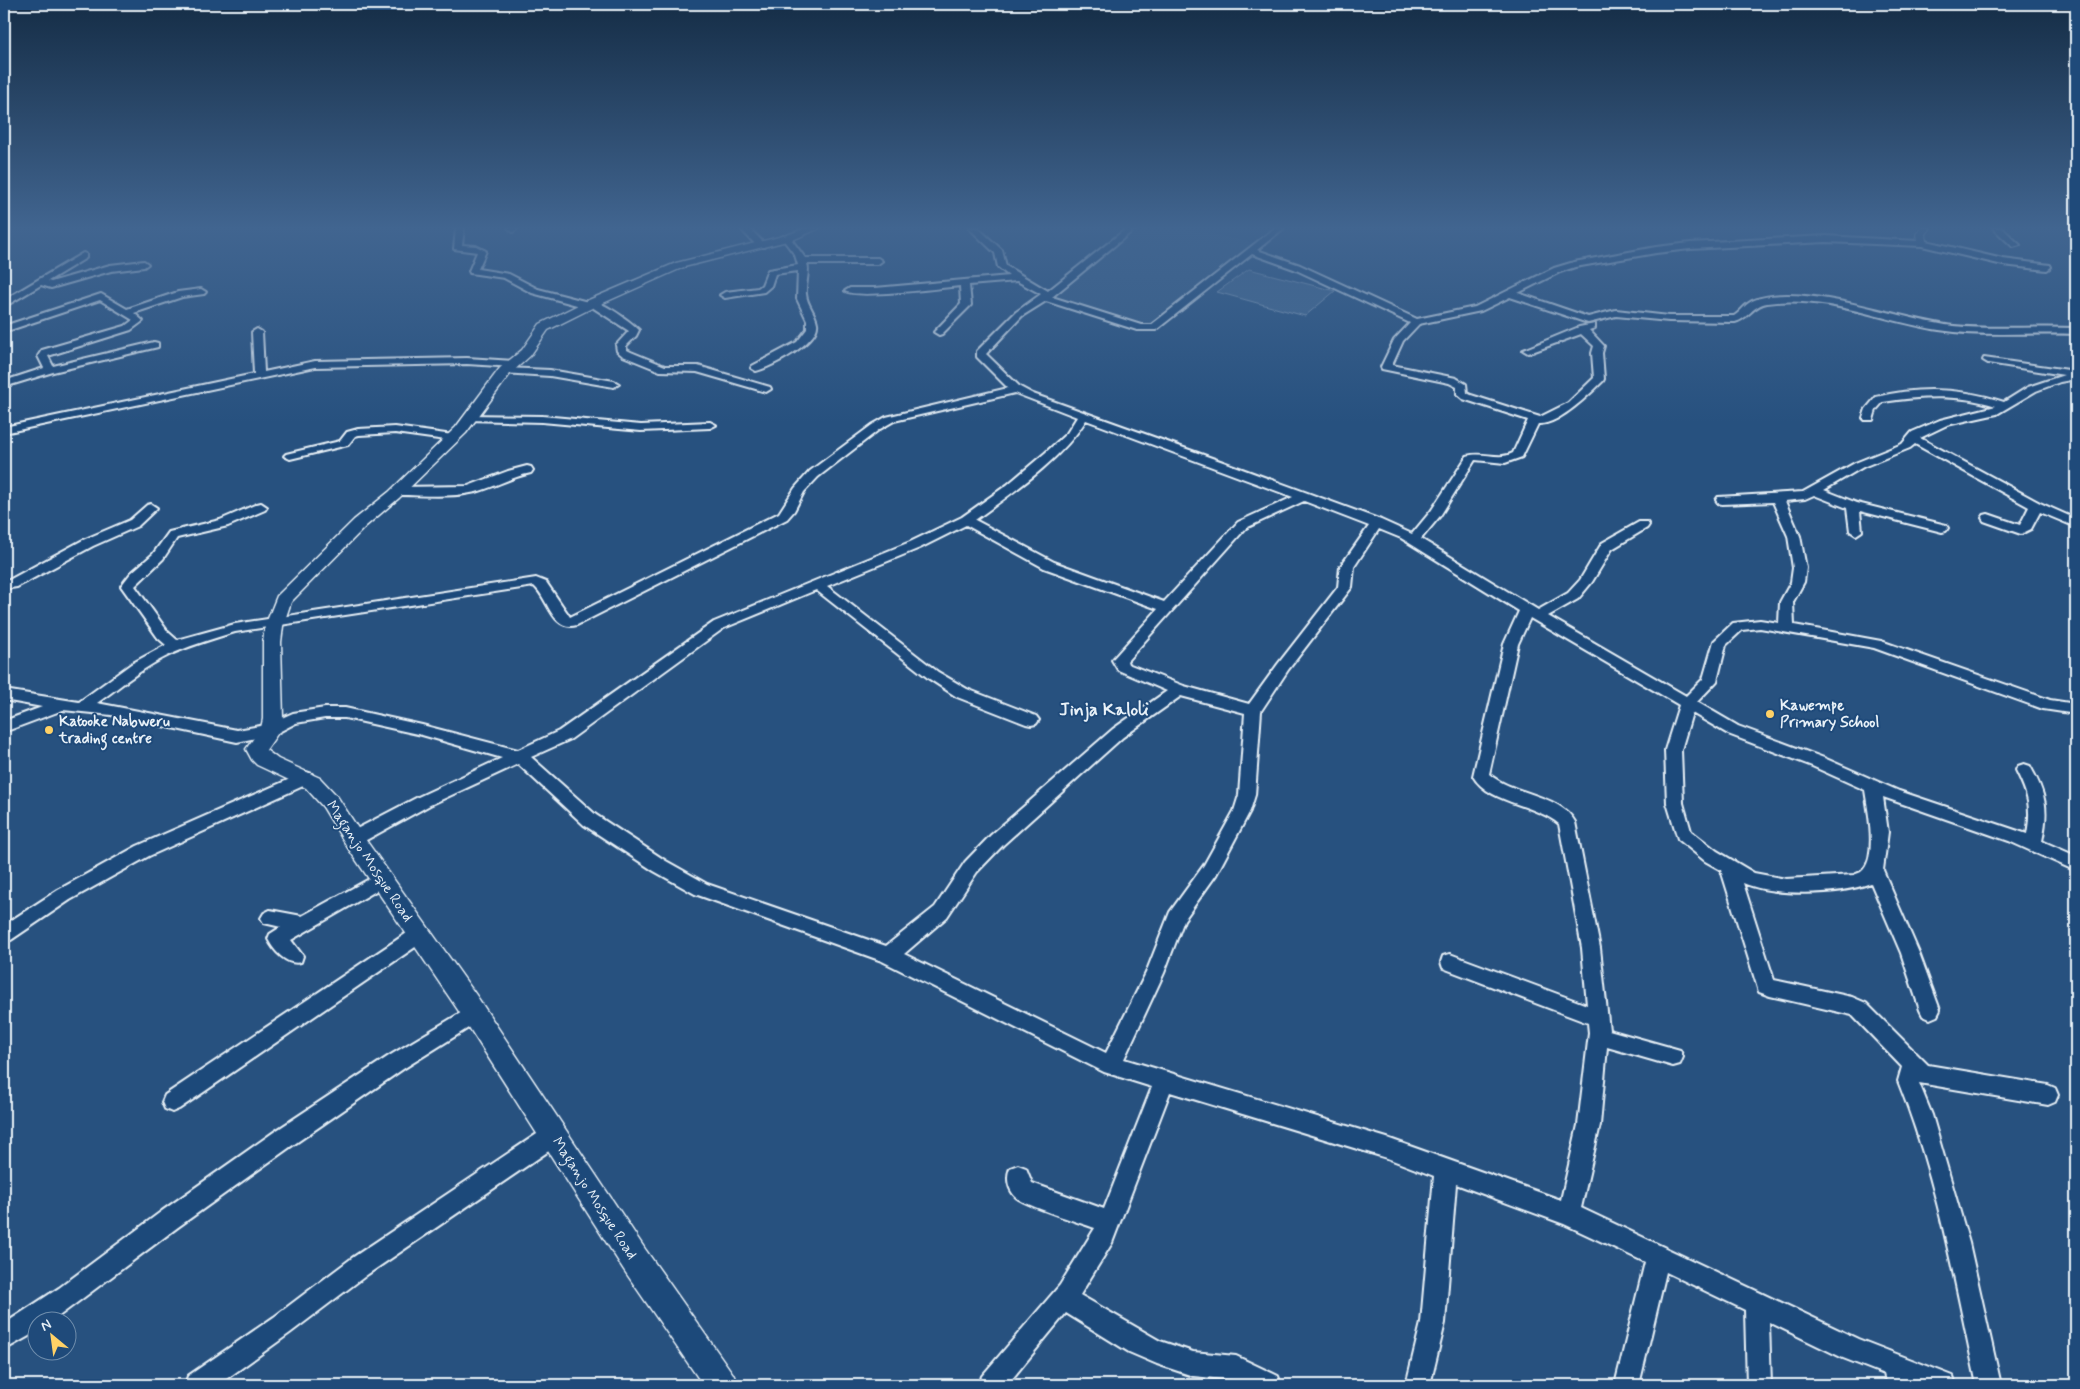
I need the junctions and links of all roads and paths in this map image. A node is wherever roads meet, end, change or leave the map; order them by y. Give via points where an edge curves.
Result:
1 (22, 293) edge
2 (193, 293) edge
3 (543, 293) edge
4 (616, 293) edge
5 (741, 293) edge
6 (802, 293) edge
7 (965, 293) edge
8 (1041, 293) edge
9 (1050, 293) edge
10 (1199, 293) edge
11 (1350, 293) edge
12 (1509, 293) joint
13 (725, 295) dead end
14 (1046, 296) junction
15 (4, 304) edge
16 (590, 304) junction
17 (127, 312) junction
18 (1416, 322) junction
19 (1585, 324) junction
20 (4, 329) edge
21 (2076, 331) edge
22 (257, 332) dead end
23 (939, 332) dead end
24 (154, 345) dead end
25 (1528, 350) dead end
26 (1988, 360) dead end
27 (509, 368) junction
28 (756, 368) dead end
29 (50, 370) junction
30 (2076, 375) edge
31 (259, 376) junction
32 (4, 384) edge
33 (614, 384) dead end
34 (766, 389) dead end
35 (1016, 389) junction
36 (2005, 406) junction
37 (1083, 416) junction
38 (470, 418) junction
39 (1870, 418) dead end
40 (1534, 420) junction
41 (710, 425) dead end
42 (4, 430) edge
43 (454, 438) junction
44 (1914, 439) junction
45 (290, 456) dead end
46 (527, 470) dead end
47 (1814, 490) junction
48 (398, 491) junction
49 (1302, 497) junction
50 (1777, 498) junction
51 (1722, 500) dead end
52 (1853, 506) junction
53 (2036, 506) junction
54 (151, 508) dead end
55 (261, 508) dead end
56 (1988, 518) dead end
57 (966, 520) junction
58 (1377, 523) junction
59 (2076, 523) edge
60 (1643, 525) dead end
61 (1942, 528) dead end
62 (1856, 531) dead end
63 (1414, 539) junction
64 (4, 585) edge
65 (817, 585) junction
66 (1168, 608) junction
67 (1533, 612) junction
68 (274, 623) junction
69 (1788, 629) junction
70 (176, 647) junction
71 (1179, 690) junction
72 (4, 695) edge
73 (1687, 703) junction
74 (62, 705) junction
75 (82, 707) junction
76 (2076, 709) edge
77 (1252, 710) junction
78 (1031, 720) dead end
79 (4, 727) edge
80 (270, 730) junction
81 (521, 757) junction
82 (2024, 770) dead end
83 (306, 778) junction
84 (1873, 787) junction
85 (353, 839) junction
86 (2033, 844) junction
87 (2076, 864) edge
88 (1729, 868) junction
89 (1874, 870) junction
90 (382, 879) junction
91 (270, 918) dead end
92 (302, 923) junction
93 (420, 934) junction
94 (4, 935) edge
95 (890, 955) junction
96 (294, 956) dead end
97 (1450, 962) dead end
98 (1930, 1010) dead end
99 (474, 1014) junction
100 (1599, 1027) junction
101 (1673, 1057) dead end
102 (1111, 1066) junction
103 (1923, 1074) junction
104 (1164, 1082) junction
105 (2048, 1095) dead end
106 (172, 1102) dead end
107 (554, 1135) junction
108 (1446, 1168) junction
109 (1018, 1176) dead end
110 (1568, 1214) junction
111 (1109, 1222) junction
112 (1658, 1255) junction
113 (1063, 1298) junction
114 (1757, 1302) junction
115 (4, 1338) edge
116 (1897, 1376) edge
117 (197, 1385) edge
118 (722, 1385) edge
119 (991, 1385) edge
120 (1269, 1385) edge
121 (1418, 1385) edge
122 (1627, 1385) edge
123 (1760, 1385) edge
124 (1944, 1385) edge
125 (1989, 1385) edge

1 - 15 street
2 - 17 street
3 - 16 street
4 - 16 street, Maganjo Mosque Road
5 - 13 street
6 - 28 street via 813,320 810,331 801,344
7 - 23 street via 966,305
8 - 14 street
9 - 14 street
10 - 14 street via 1162,322 1147,329 1102,317
11 - 18 street
12 - 18 street via 1478,310
12 - 19 street
14 - 35 street via 1019,314 982,351 985,359
16 - 27 street, Maganjo Mosque Road via 544,327 526,353
16 - 34 street via 612,314 634,330 620,345 626,354 664,369 698,369
17 - 20 street via 101,297
17 - 29 street via 138,322 43,354
18 - 40 street via 1400,340 1386,367 1452,380 1462,386 1462,394 1467,397
19 - 21 street via 1600,314 1614,312 1660,318 1735,318 1744,315 1752,305 1793,299 1836,304 1940,328
19 - 25 street
19 - 40 street via 1599,346 1599,379 1572,405 1544,420
22 - 31 street
24 - 29 street
26 - 30 street
27 - 31 street via 466,360 327,363
27 - 33 street
27 - 38 street, Maganjo Mosque Road
29 - 32 street
30 - 36 street via 2032,389
31 - 42 street
35 - 37 street
35 - 68 street via 890,419 814,474 783,516 572,622 564,620 536,582
36 - 39 street via 1969,395 1928,392 1880,399 1871,409
36 - 44 street via 1993,412 1933,426 1916,434
37 - 49 street
37 - 57 street via 1071,435 1049,456
38 - 41 street via 542,419 641,428
38 - 43 street, Maganjo Mosque Road
40 - 63 street via 1515,457 1500,461 1479,456 1471,458 1436,513
43 - 45 street via 395,430 358,432 352,433 344,443
43 - 48 street, Maganjo Mosque Road
44 - 47 street via 1906,446 1859,465
44 - 53 street
46 - 48 street via 506,474 466,490
47 - 50 street
47 - 52 street
48 - 68 street, Maganjo Mosque Road via 360,523 289,593
49 - 58 street
49 - 66 street via 1242,525
50 - 51 street
50 - 69 street via 1789,518 1799,576 1785,604
52 - 61 street
52 - 62 street
53 - 56 street via 2027,526 2021,530
53 - 59 street
54 - 64 street via 134,523 88,543 12,584
55 - 70 street via 224,523 173,535 161,554 136,574 128,586 163,635
57 - 65 street via 916,546
57 - 66 street via 1049,565
58 - 63 street
58 - 77 street via 1348,567 1345,588
60 - 67 street via 1606,546 1573,596
63 - 67 street
65 - 78 street via 933,675 962,693
65 - 81 street via 719,625 565,735
66 - 71 street via 1119,663
67 - 73 street
67 - 100 street via 1511,644 1481,776 1491,785 1566,821 1591,948
68 - 70 street via 235,628
68 - 80 street, Maganjo Mosque Road via 271,662 274,711
69 - 73 street via 1760,624 1738,626 1719,644 1710,681
69 - 76 street via 1876,644 2048,706
70 - 75 street via 134,669
71 - 77 street
71 - 95 street via 1118,733 997,840 971,867 941,912
72 - 74 street
73 - 84 street via 1747,737 1818,762
73 - 88 street via 1673,750 1676,803 1684,834
74 - 75 street
74 - 79 street
75 - 80 street via 238,736
77 - 102 street via 1247,795 1242,811 1210,870 1176,917 1155,973
80 - 81 street via 293,718 325,713 345,714 422,730
80 - 83 street, Maganjo Mosque Road via 259,743 257,754 266,762
81 - 85 street via 424,801
81 - 95 street via 590,820 680,878 701,889
82 - 86 street via 2038,797 2040,812
83 - 85 street, Maganjo Mosque Road via 332,802
83 - 94 street via 143,851
84 - 86 street
84 - 89 street via 1880,832
85 - 90 street, Maganjo Mosque Road
86 - 87 street
88 - 89 street via 1750,879 1786,886 1854,882 1868,877
88 - 103 street via 1766,986 1859,1009
89 - 98 street
90 - 92 street
90 - 93 street, Maganjo Mosque Road
91 - 92 street
92 - 96 street via 277,939
93 - 99 street, Maganjo Mosque Road
93 - 106 street
95 - 102 street
97 - 100 street
99 - 107 street, Maganjo Mosque Road
99 - 115 street via 346,1094 174,1216 85,1284
100 - 101 street
100 - 110 street via 1589,1125
102 - 104 street
103 - 105 street
103 - 125 street via 1910,1073 1908,1081 1922,1116 1956,1234
104 - 108 street
104 - 111 street
107 - 117 street via 360,1266
107 - 118 street, Maganjo Mosque Road via 670,1314
108 - 110 street
108 - 121 street via 1432,1323
109 - 111 street via 1025,1190
110 - 112 street
111 - 113 street via 1089,1262
112 - 114 street
112 - 122 street
113 - 119 street
113 - 120 street via 1138,1344 1192,1364 1236,1368
114 - 116 street via 1852,1349
114 - 123 street
116 - 124 street

